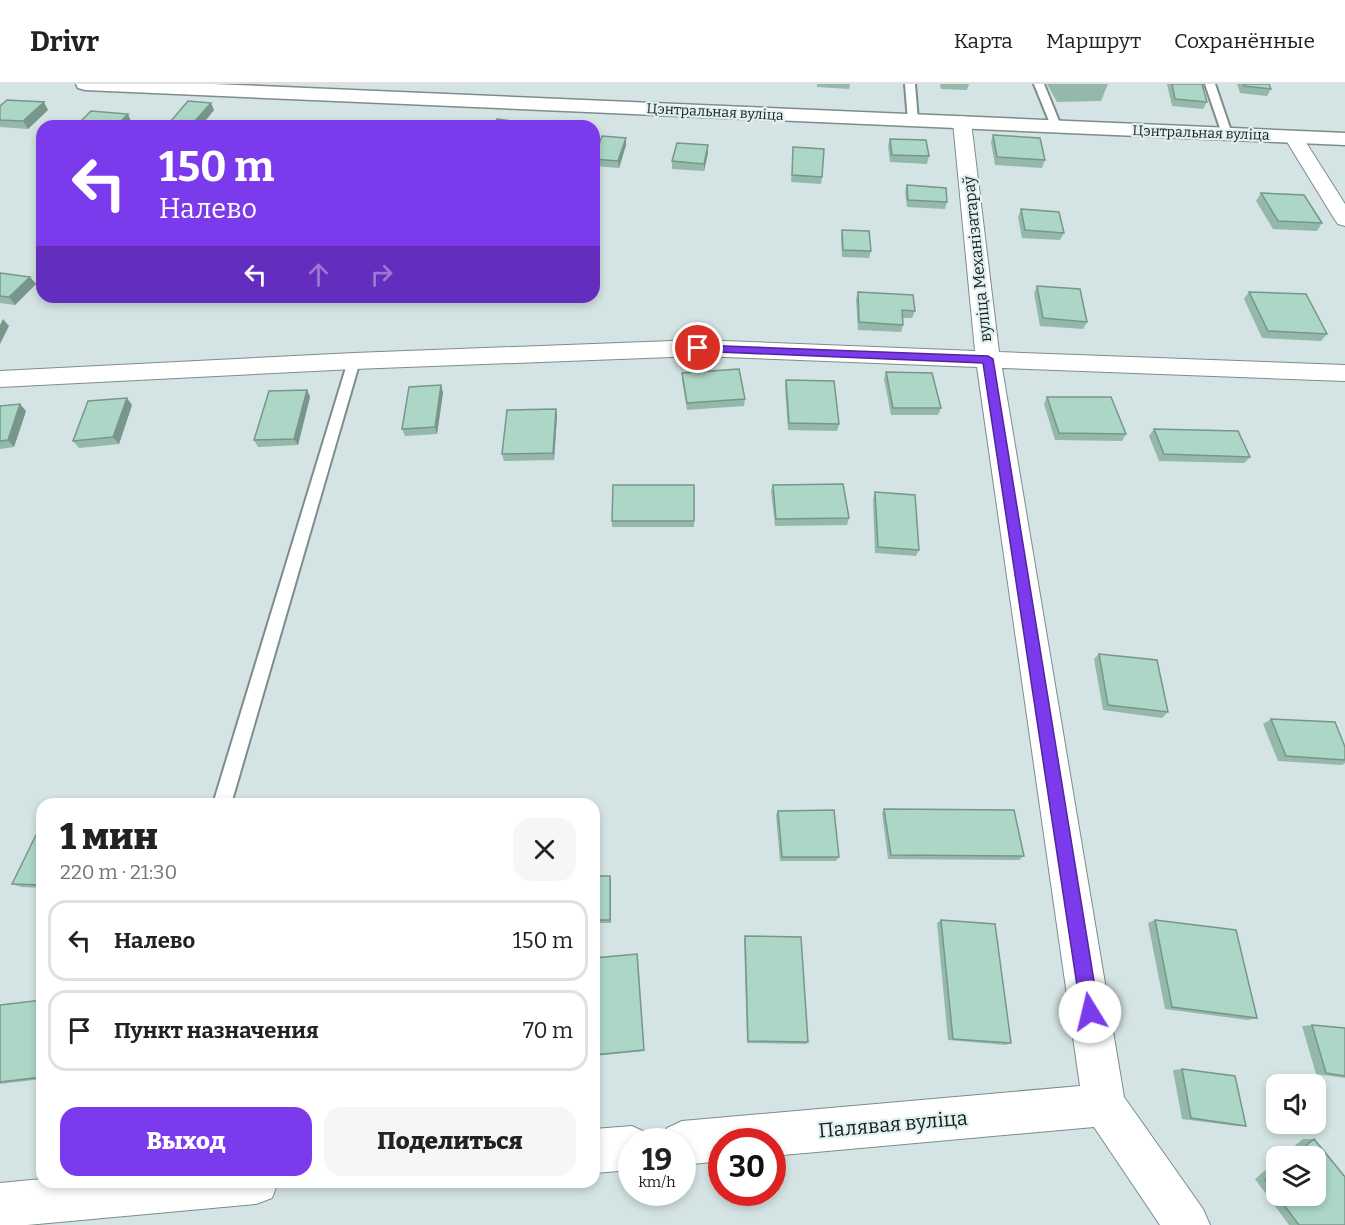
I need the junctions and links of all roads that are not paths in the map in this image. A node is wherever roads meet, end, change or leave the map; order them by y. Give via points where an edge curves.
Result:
1 (86, 84) edge
2 (910, 84) edge
3 (1039, 84) edge
4 (1210, 84) edge
5 (913, 121) junction
6 (962, 123) junction
7 (1056, 126) junction
8 (1227, 134) junction
9 (1293, 136) junction
10 (1345, 139) edge
11 (1345, 220) edge
12 (988, 359) junction
13 (354, 361) junction
14 (1345, 373) edge
15 (0, 379) edge
16 (224, 798) edge
17 (1104, 1105) junction
18 (696, 1142) edge
19 (618, 1149) edge
20 (600, 1151) edge
21 (129, 1188) edge
22 (108, 1189) edge
23 (0, 1205) edge
24 (1187, 1225) edge

1 - 5 street, Цэнтральная вуліца
2 - 5 lane
3 - 7 lane
4 - 8 lane
5 - 6 street, Цэнтральная вуліца
6 - 7 street, Цэнтральная вуліца
6 - 12 street, вуліца Механізатараў
7 - 8 street, Цэнтральная вуліца
8 - 9 street, Цэнтральная вуліца
9 - 10 street, Цэнтральная вуліца
9 - 11 street
12 - 13 street via 698,348
12 - 14 street
12 - 17 street, вуліца Механізатараў
13 - 15 street
13 - 16 lane
17 - 18 street, Палявая вуліца
17 - 24 street, вуліца Механізатараў
19 - 20 street
21 - 22 street
22 - 23 street

